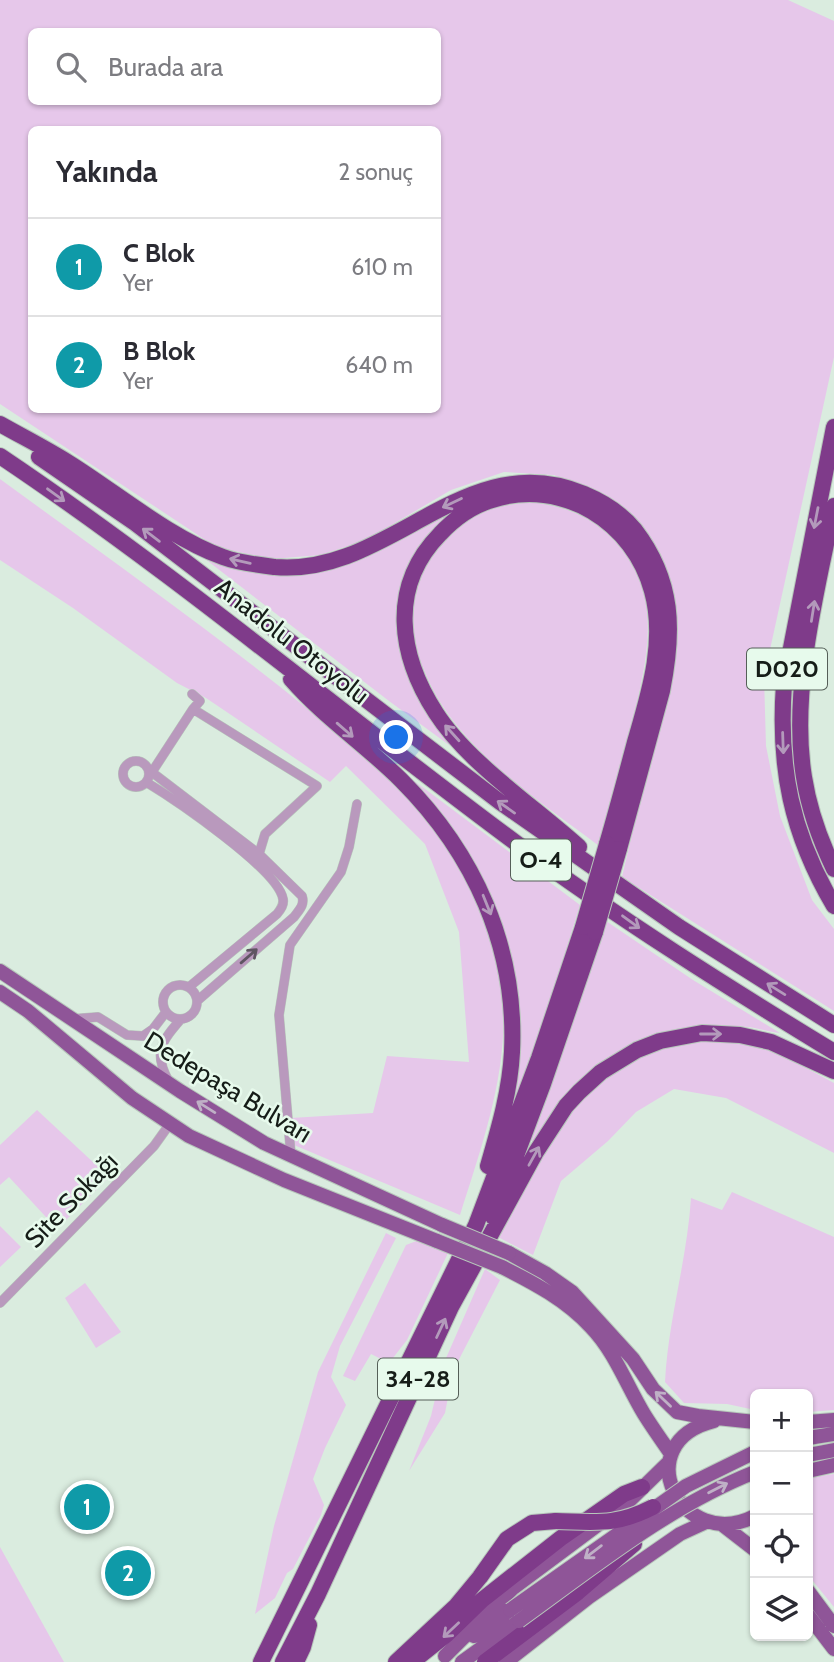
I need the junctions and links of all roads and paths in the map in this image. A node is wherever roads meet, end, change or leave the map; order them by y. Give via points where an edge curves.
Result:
1 (0, 427) edge
2 (834, 427) edge
3 (0, 456) edge
4 (834, 506) edge
5 (262, 648) junction
6 (192, 694) dead end
7 (193, 709) junction
8 (150, 771) junction
9 (146, 782) junction
10 (358, 803) dead end
11 (613, 847) junction
12 (259, 855) junction
13 (834, 869) edge
14 (295, 891) junction
15 (631, 892) junction
16 (283, 901) junction
17 (834, 906) edge
18 (300, 910) junction
19 (589, 930) junction
20 (0, 971) edge
21 (189, 987) junction
22 (0, 992) edge
23 (197, 1001) junction
24 (166, 1012) junction
25 (72, 1019) junction
26 (181, 1019) junction
27 (834, 1025) edge
28 (110, 1044) junction
29 (834, 1052) edge
30 (97, 1069) junction
31 (834, 1071) edge
32 (170, 1085) junction
33 (169, 1125) junction
34 (264, 1143) junction
35 (291, 1156) junction
36 (246, 1163) junction
37 (449, 1277) junction
38 (467, 1281) junction
39 (0, 1303) edge
40 (725, 1419) junction
41 (834, 1420) edge
42 (813, 1422) edge
43 (750, 1424) edge
44 (834, 1434) edge
45 (813, 1437) edge
46 (834, 1450) edge
47 (750, 1454) edge
48 (813, 1455) edge
49 (670, 1458) junction
50 (834, 1465) edge
51 (813, 1470) edge
52 (750, 1474) edge
53 (642, 1487) junction
54 (653, 1507) junction
55 (668, 1517) joint
56 (750, 1519) edge
57 (706, 1522) junction
58 (724, 1526) junction
59 (750, 1546) edge
60 (318, 1594) junction
61 (293, 1598) junction
62 (813, 1598) edge
63 (518, 1621) junction
64 (813, 1622) edge
65 (834, 1626) edge
66 (834, 1649) edge
67 (441, 1659) edge
68 (250, 1662) edge
69 (261, 1662) edge
70 (285, 1662) edge
71 (296, 1662) edge
72 (397, 1662) edge
73 (412, 1662) edge
74 (462, 1662) edge
75 (485, 1662) edge
76 (506, 1662) edge

11 -> 1 highway via 662,691 670,618 654,559 616,511 596,498 550,483 498,485 452,502 363,550 332,561 278,567 247,563 223,558 188,541 69,463
15 -> 1 highway, Anadolu Otoyolu / O-4 via 500,802 135,523
2 -> 17 highway, D020 via 784,684 782,715 787,786 806,851
3 -> 5 highway, Anadolu Otoyolu / O-4
13 -> 4 highway, D020 via 804,777 799,719
5 -> 29 highway, Anadolu Otoyolu / O-4 via 519,845 662,944
5 -> 37 highway via 308,698 433,813 477,882 496,931 510,1003 509,1075 484,1179
6 - 7 street via 200,701
7 - 8 street
7 - 12 street via 317,786 265,834
8 - 9 street
8 - 9 street via 136,760 123,769 129,786
8 - 12 street
9 - 16 street via 233,844 261,870
10 - 35 street via 341,872 290,945 279,1015
15 -> 11 highway via 478,760 438,715 417,679 404,622 411,576 442,531 493,500 513,496 566,500 604,518 632,545 645,568 657,618 656,648
11 - 19 highway, bridge
12 - 14 street
14 - 16 street via 288,892
14 - 18 street via 303,900
27 -> 15 highway, Anadolu Otoyolu / O-4
16 - 18 street via 289,910
16 - 21 street via 277,914
23 -> 18 street
19 - 37 highway via 476,1224
19 - 38 highway via 539,1094
20 - 25 main road, Dedepaşa Bulvarı
21 - 23 street
21 - 24 street via 167,990 163,1000
22 - 30 main road, Dedepaşa Bulvarı
23 - 26 street via 191,1015
24 - 25 street via 143,1036 127,1035 98,1017
24 - 26 street
25 - 28 main road, Dedepaşa Bulvarı
26 - 32 street via 160,1047 162,1069
28 - 30 main road via 96,1049
28 - 32 main road, Dedepaşa Bulvarı
30 - 33 main road, Dedepaşa Bulvarı
38 -> 31 highway via 566,1106 624,1056 693,1034 740,1035 771,1042
34 -> 32 main road, Dedepaşa Bulvarı
33 - 36 main road, Dedepaşa Bulvarı
33 - 39 street, Site Sokağı via 154,1146
34 - 35 main road, Dedepaşa Bulvarı
34 - 36 main road via 266,1160
40 -> 35 main road, Dedepaşa Bulvarı, bridge via 677,1412 572,1293 545,1273
36 - 49 main road, Dedepaşa Bulvarı, bridge via 502,1267 564,1302 611,1352
37 - 61 highway, 34-28
60 -> 38 highway, 34-28
40 - 43 main road, Dedepaşa Bulvarı
40 - 49 main road via 688,1431 674,1444
41 - 42 main road
44 - 45 main road
46 - 48 main road
47 - 54 main road, bridge
49 - 53 main road
49 - 57 main road, Dedepaşa Bulvarı via 671,1480 682,1503
50 - 51 main road
55 -> 52 main road, bridge
53 - 67 main road via 512,1589
53 -> 73 highway via 624,1494 561,1538
54 -> 63 main road, bridge
54 - 72 highway, bridge via 610,1523 531,1523 507,1539 456,1606
55 - 63 highway, bridge via 578,1592
56 - 58 main road
57 - 58 main road
57 - 76 main road via 623,1573
58 - 59 main road
60 - 70 highway, 34-28
60 - 71 highway
61 - 68 highway
61 - 69 highway, 34-28
62 - 65 main road
63 - 67 main road
63 - 74 main road
63 - 75 highway
64 - 66 main road

